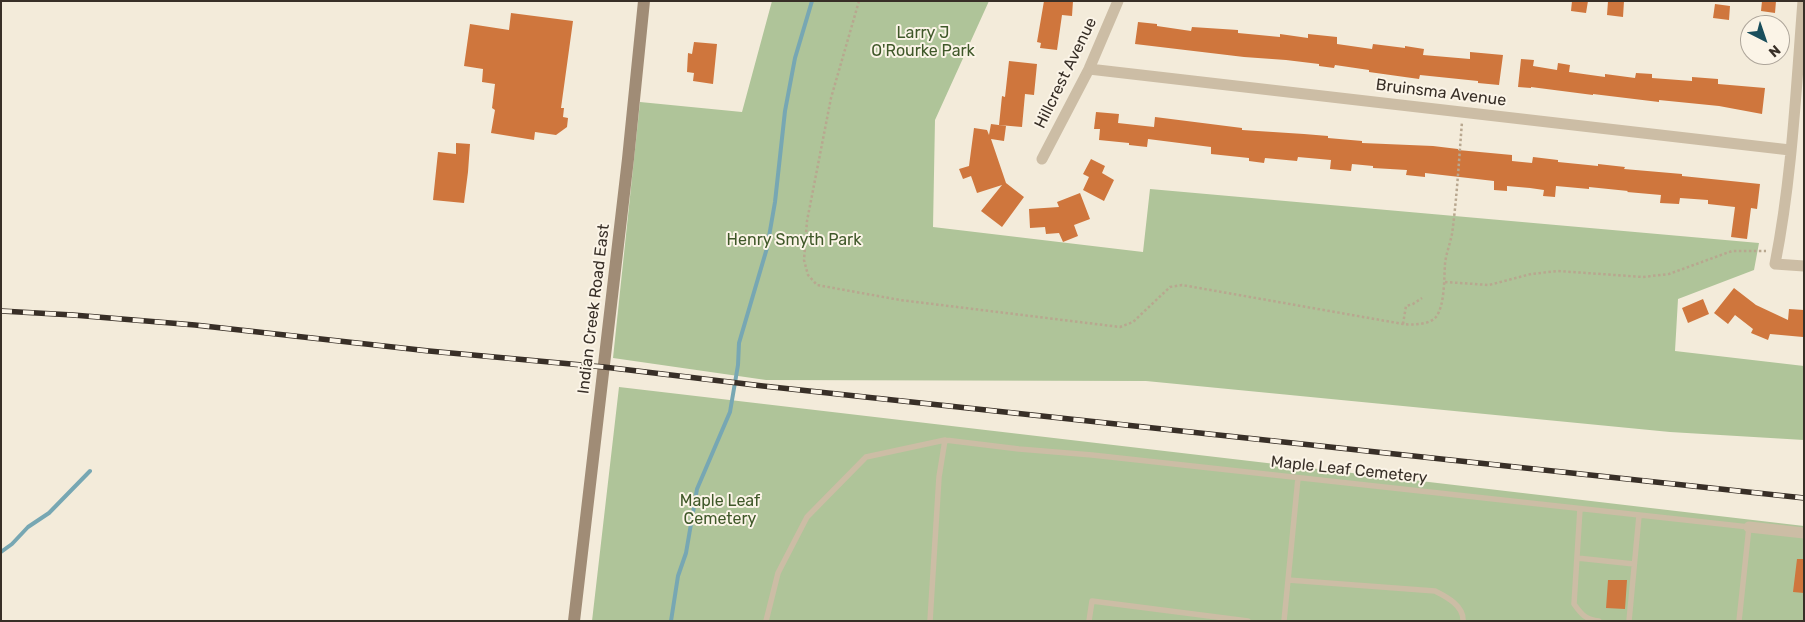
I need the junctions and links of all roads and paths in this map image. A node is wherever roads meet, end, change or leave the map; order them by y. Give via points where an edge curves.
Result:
1 (644, 1) edge
2 (859, 1) edge
3 (1118, 1) edge
4 (1803, 1) edge
5 (1089, 69) junction
6 (1463, 112) junction
7 (1790, 150) junction
8 (1042, 159) dead end
9 (1777, 251) junction
10 (1804, 266) edge
11 (1445, 282) junction
12 (1422, 298) dead end
13 (1403, 324) junction
14 (945, 440) junction
15 (1298, 478) junction
16 (1580, 509) junction
17 (1639, 516) junction
18 (1749, 527) junction
19 (1804, 533) edge
20 (1577, 558) junction
21 (1634, 564) junction
22 (1288, 580) junction
23 (574, 621) edge
24 (766, 621) edge
25 (930, 621) edge
26 (1089, 621) edge
27 (1248, 621) edge
28 (1284, 621) edge
29 (1463, 621) edge
30 (1599, 621) edge
31 (1629, 621) edge
32 (1739, 621) edge

1 - 23 main road, Indian Creek Road East
2 - 13 path via 831,98 807,221 804,260 808,275 818,285 900,300 1120,327 1134,322 1170,287 1182,285
3 - 5 street, Hillcrest Avenue
4 - 7 street
5 - 6 street, Bruinsma Avenue
5 - 8 street, Hillcrest Avenue
6 - 7 street, Bruinsma Avenue
6 - 11 path
7 - 9 street
9 - 10 street via 1774,264
9 - 11 path via 1732,251 1669,274 1643,277 1558,271 1489,285
11 - 13 path via 1436,317 1427,322
12 - 13 path via 1406,306
14 - 15 lane, Maple Leaf Cemetery
14 - 24 lane, Maple Leaf Cemetery via 866,457 807,517 778,573
14 - 25 lane via 939,477
15 - 16 lane, Maple Leaf Cemetery
15 - 22 lane
16 - 17 lane, Maple Leaf Cemetery
16 - 20 lane
17 - 18 lane, Maple Leaf Cemetery
17 - 21 lane
18 - 19 street
18 - 32 lane
20 - 21 lane
20 - 30 lane via 1574,604 1580,614
21 - 31 lane
22 - 28 lane
22 - 29 lane via 1435,591 1452,599 1464,616
26 - 27 lane via 1092,601

